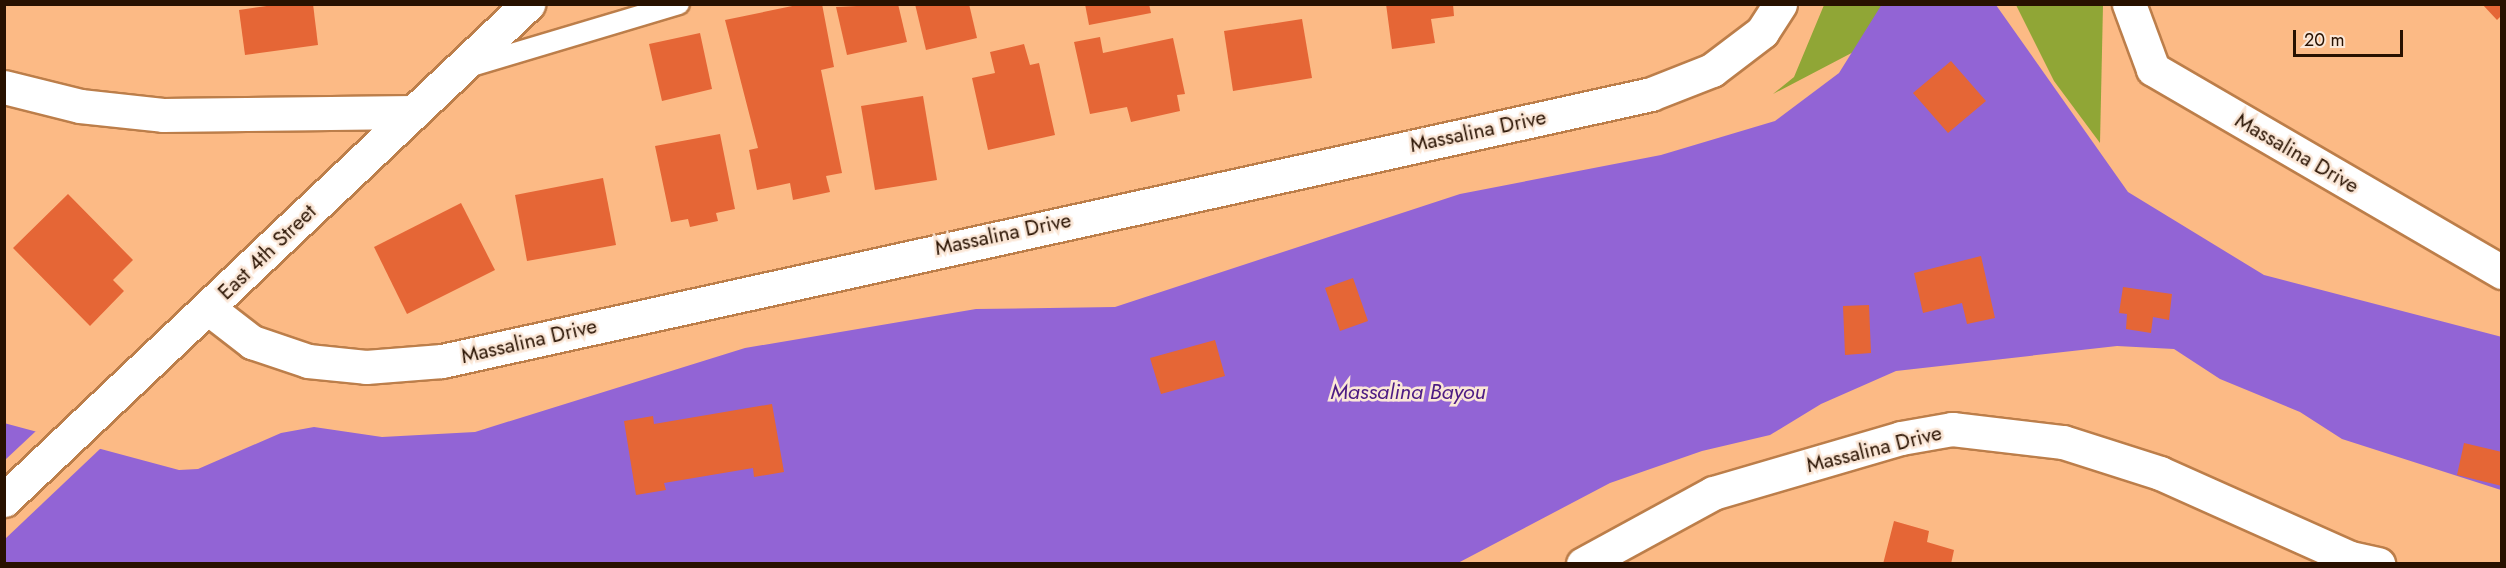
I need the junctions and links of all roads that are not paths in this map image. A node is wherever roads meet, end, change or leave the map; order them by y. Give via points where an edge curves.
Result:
1 (528, 4) edge
2 (679, 4) edge
3 (1780, 4) edge
4 (2129, 4) edge
5 (460, 69) junction
6 (4, 87) edge
7 (414, 112) junction
8 (2502, 272) edge
9 (208, 308) junction
10 (4, 500) edge
11 (1583, 564) edge
12 (2378, 564) edge

1 - 5 street, East 4th Street
2 - 5 lane
3 - 9 street, Massalina Drive via 1762,32 1712,70 1651,94 441,361 366,367 308,361 252,342
4 - 8 street, Massalina Drive via 2153,69
5 - 7 street, East 4th Street
6 - 7 street via 80,106 163,115
7 - 9 street, East 4th Street
9 - 10 street, East 4th Street
11 - 12 street, Massalina Drive via 1713,493 1901,438 1952,429 2063,442 2160,473 2350,558

